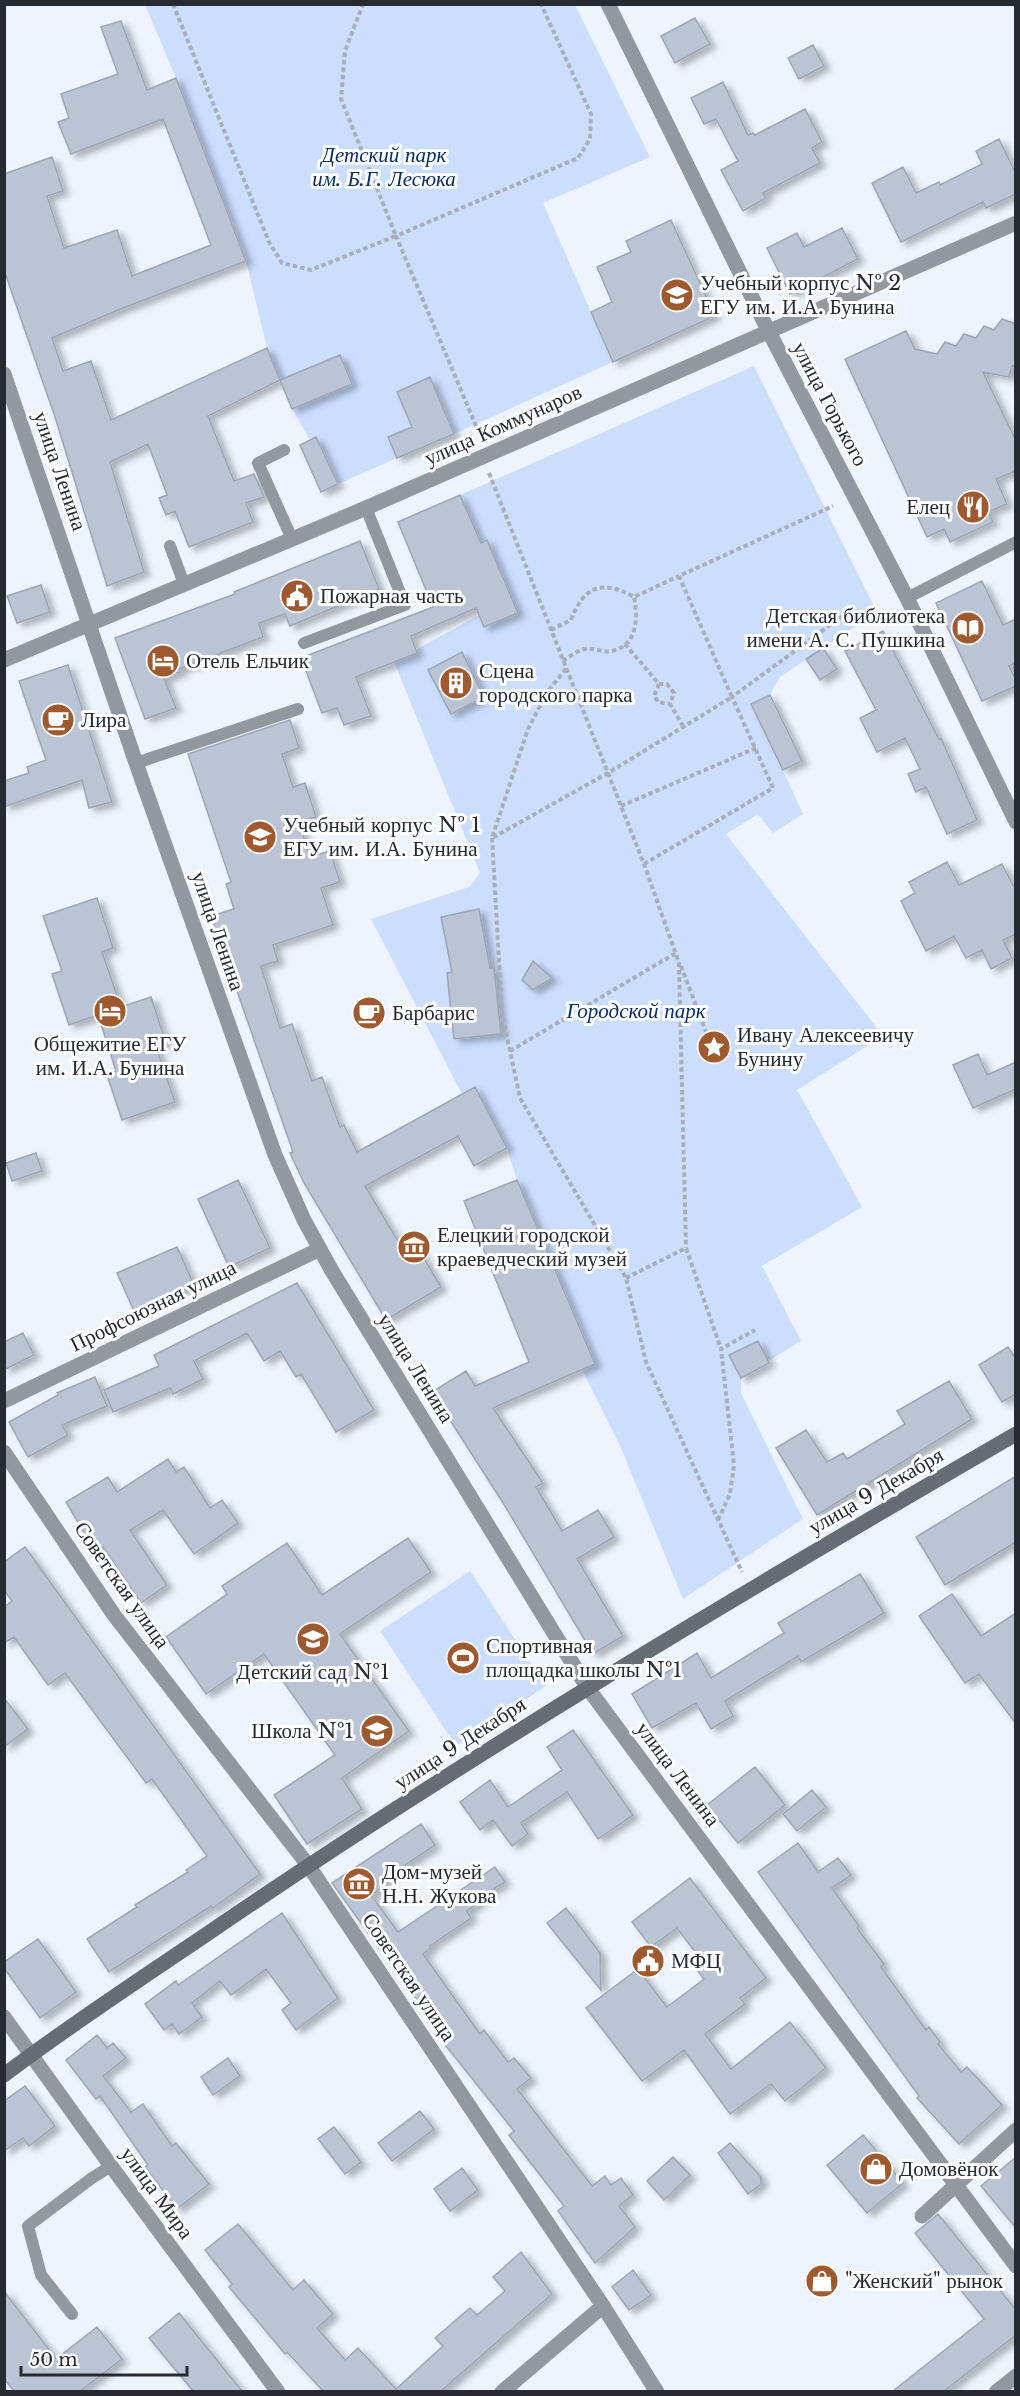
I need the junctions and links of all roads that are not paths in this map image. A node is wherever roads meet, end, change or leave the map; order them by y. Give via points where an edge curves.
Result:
1 (608, 4) edge
2 (1016, 223) edge
3 (769, 332) junction
4 (4, 374) edge
5 (284, 450) dead end
6 (366, 508) junction
7 (292, 539) junction
8 (1016, 542) edge
9 (170, 546) dead end
10 (184, 584) junction
11 (907, 598) junction
12 (90, 624) junction
13 (304, 643) dead end
14 (4, 660) edge
15 (298, 709) dead end
16 (136, 763) junction
17 (1016, 822) edge
18 (320, 1249) junction
19 (4, 1401) edge
20 (1016, 1434) edge
21 (4, 1452) edge
22 (587, 1687) junction
23 (308, 1865) junction
24 (4, 2017) edge
25 (31, 2054) junction
26 (4, 2074) edge
27 (1016, 2130) edge
28 (111, 2166) junction
29 (956, 2182) junction
30 (922, 2216) dead end
31 (1016, 2266) edge
32 (603, 2306) junction
33 (72, 2314) dead end
34 (1016, 2376) edge
35 (278, 2391) edge
36 (502, 2391) edge
37 (657, 2391) edge
38 (996, 2391) edge

1 - 3 street, улица Горького
2 - 3 street, улица Коммунаров
3 - 6 street, улица Коммунаров
3 - 11 street, улица Горького
4 - 12 street, улица Ленина
5 - 7 lane via 258,463
6 - 7 street, улица Коммунаров
6 - 13 lane via 405,605
7 - 10 street, улица Коммунаров
8 - 11 lane
9 - 10 lane
10 - 12 street, улица Коммунаров
11 - 17 street, улица Горького
12 - 14 street, улица Коммунаров
12 - 16 street, улица Ленина
15 - 16 lane
16 - 18 street, улица Ленина via 274,1155
18 - 19 street, Профсоюзная улица
18 - 22 street, улица Ленина
20 - 22 main road, улица 9 Декабря
21 - 23 street, Советская улица via 114,1615
22 - 23 main road, улица 9 Декабря
22 - 29 street, улица Ленина
23 - 25 main road, улица 9 Декабря
23 - 32 street, Советская улица
24 - 25 street, улица Мира
25 - 26 main road, улица 9 Декабря
25 - 28 street, улица Мира
27 - 29 street
28 - 33 lane via 28,2226 41,2275
28 - 35 street, улица Мира
29 - 30 street
29 - 31 street, улица Ленина
32 - 36 street
32 - 37 street, Советская улица
34 - 38 street

